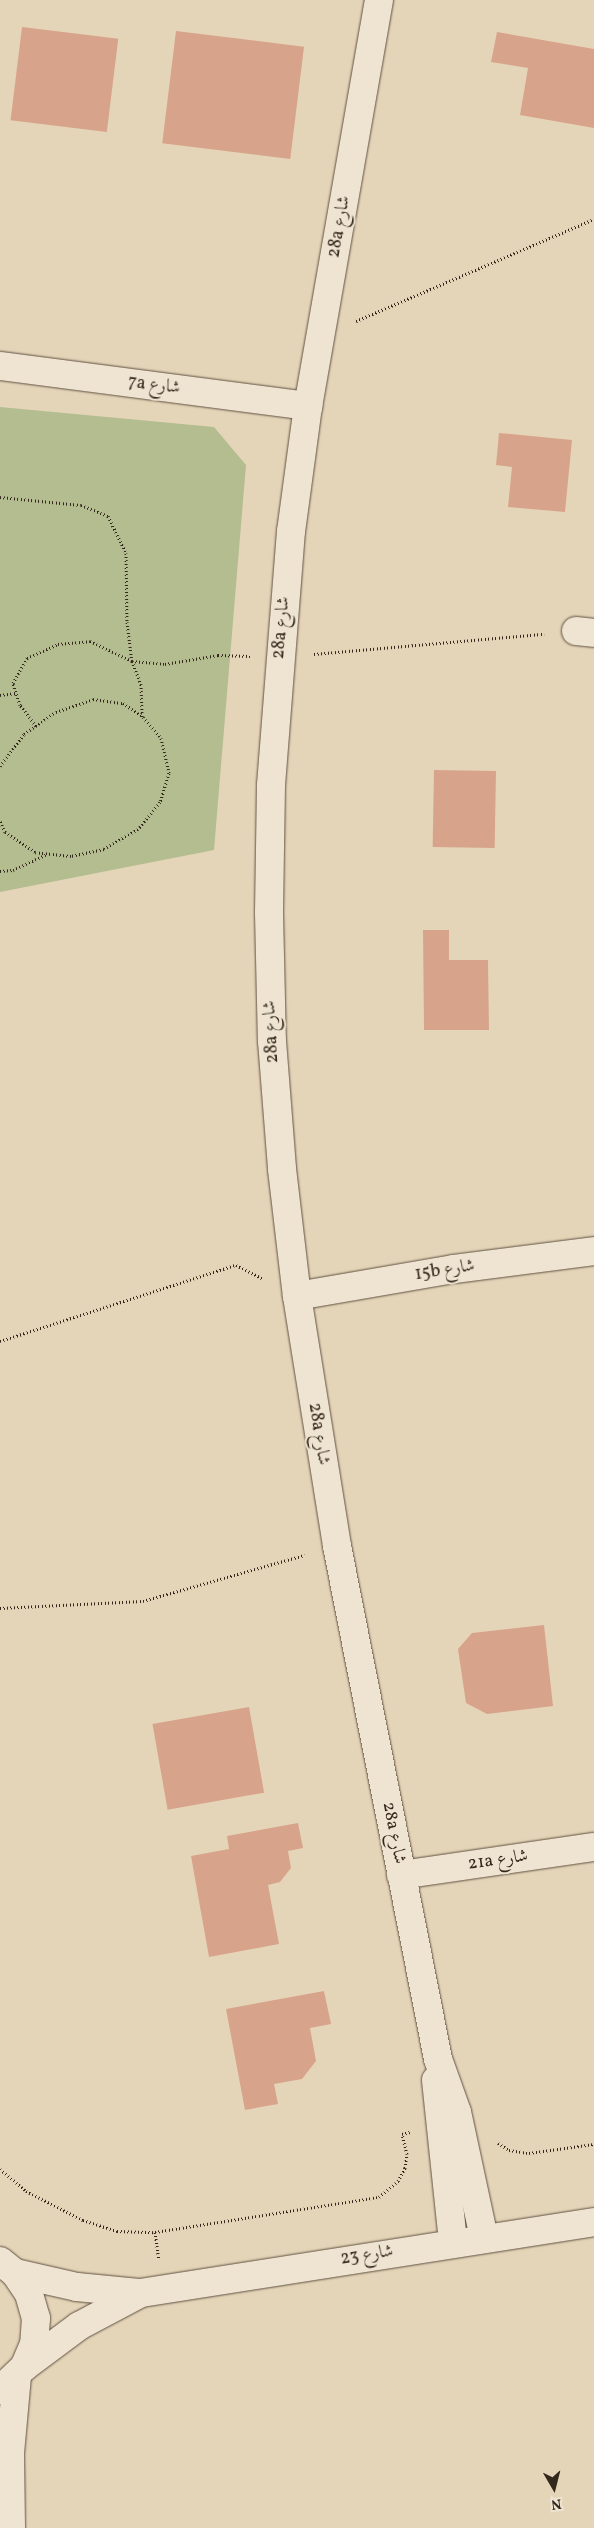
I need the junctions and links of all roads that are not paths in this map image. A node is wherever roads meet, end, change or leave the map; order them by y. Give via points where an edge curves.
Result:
1 (379, 0) edge
2 (0, 366) edge
3 (308, 406) junction
4 (594, 1251) edge
5 (297, 1296) junction
6 (594, 1847) edge
7 (401, 1875) junction
8 (450, 2126) junction
9 (594, 2222) edge
10 (484, 2238) junction
11 (453, 2242) junction
12 (7, 2267) edge
13 (141, 2293) junction
14 (14, 2378) edge
15 (0, 2502) edge
16 (11, 2528) edge

1 - 3 street, 28a شارع
2 - 3 street, 7a شارع
3 - 5 street, 28a شارع via 291,531 279,657 269,913 272,1041 282,1169
4 - 5 street, 15b شارع via 454,1269
5 - 7 street, 28a شارع via 337,1546
6 - 7 street, 21a شارع
7 - 8 street, 28a شارع via 438,2059 436,2087
8 - 10 street, 28a شارع
8 - 11 street, 28a شارع
9 - 10 street, شارع 23
10 - 11 street, شارع 23
11 - 13 street, شارع 23
12 - 13 street, شارع 23 via 77,2287
12 - 14 street via 29,2294 36,2318 34,2344
13 - 14 street, شارع 23 via 79,2326
14 - 16 street
15 - 16 street

